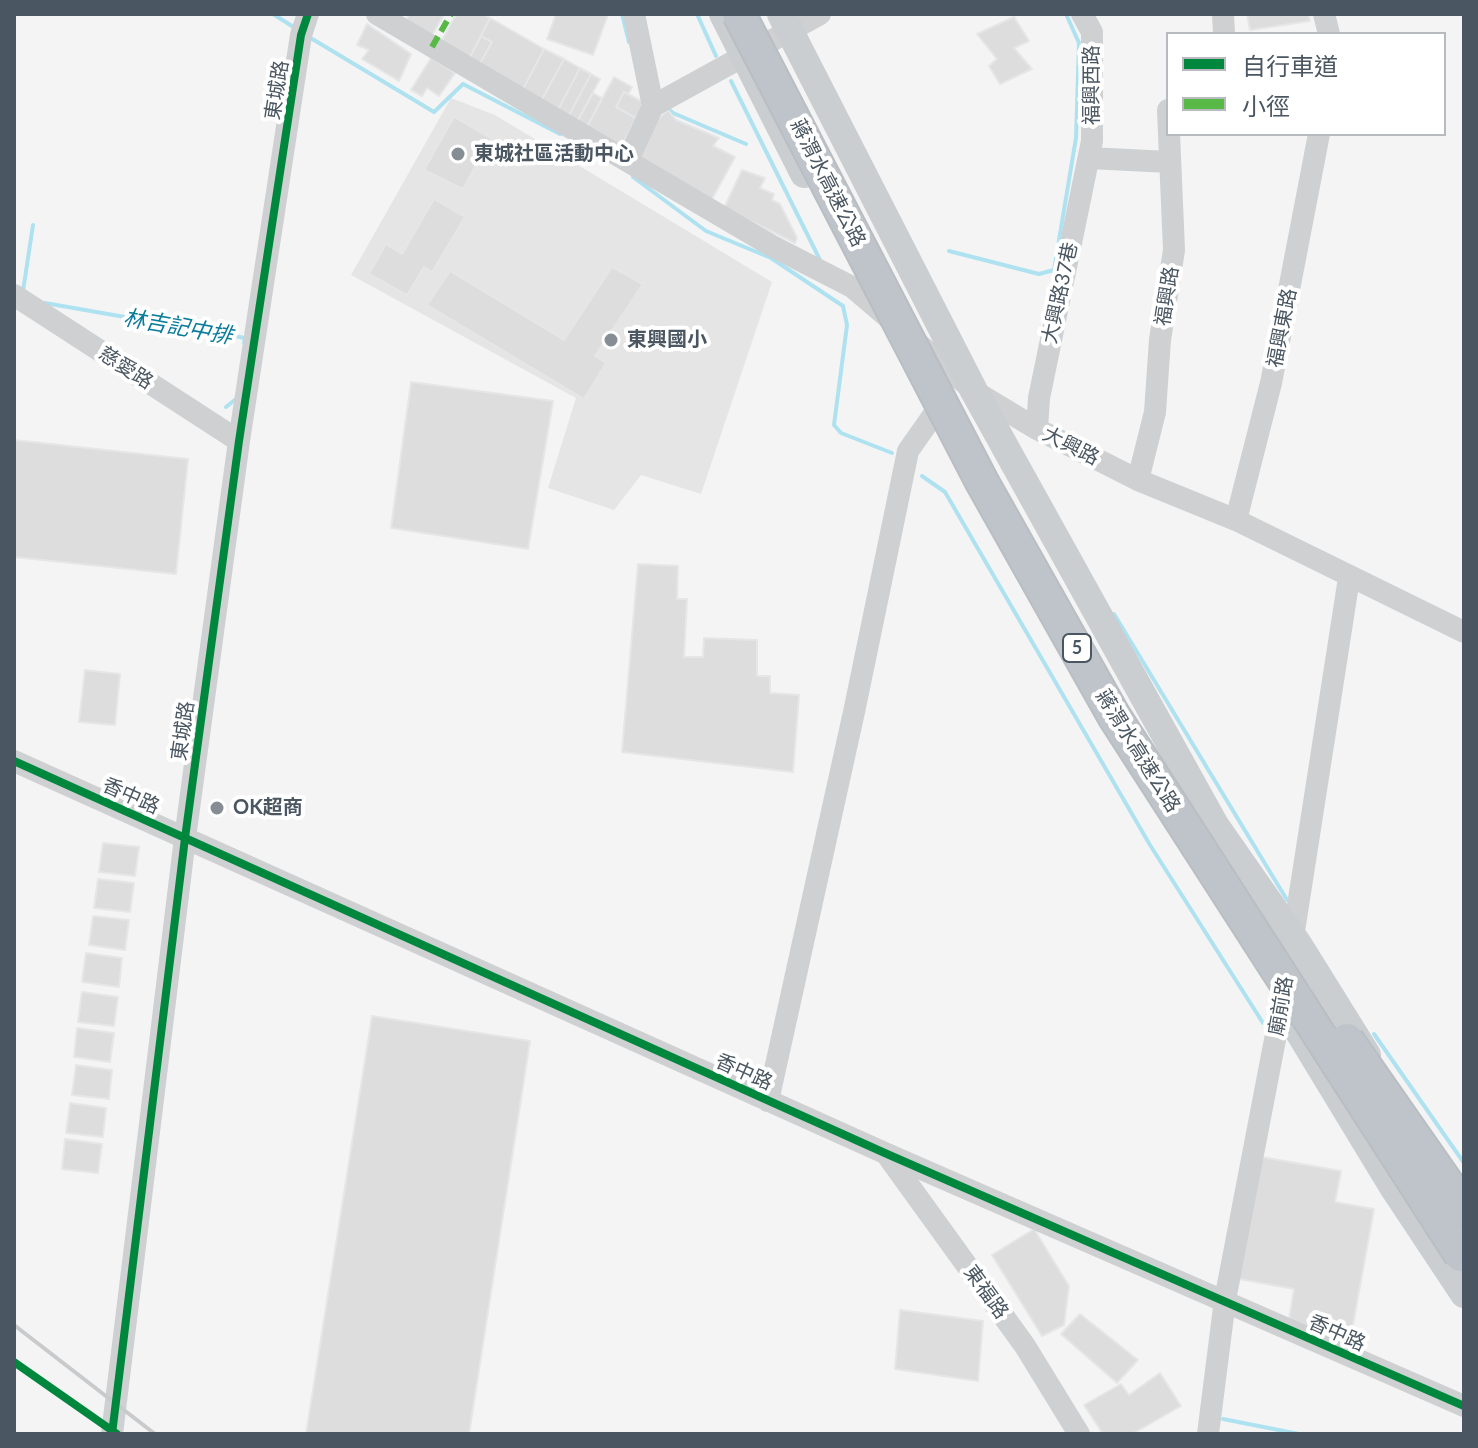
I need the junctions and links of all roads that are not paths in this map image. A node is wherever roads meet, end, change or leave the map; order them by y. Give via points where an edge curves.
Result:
1 (377, 14) edge
2 (634, 14) edge
3 (723, 14) edge
4 (739, 14) edge
5 (759, 14) edge
6 (820, 14) edge
7 (1082, 14) edge
8 (786, 23) edge
9 (304, 25) edge
10 (743, 58) junction
11 (653, 106) junction
12 (1168, 136) edge
13 (1319, 136) edge
14 (854, 157) junction
15 (1089, 158) junction
16 (628, 160) junction
17 (1169, 162) junction
18 (807, 180) junction
19 (14, 295) edge
20 (870, 299) junction
21 (974, 391) junction
22 (934, 414) junction
23 (1037, 429) junction
24 (239, 441) junction
25 (1138, 480) junction
26 (1046, 520) junction
27 (1236, 520) junction
28 (1003, 540) junction
29 (1349, 578) junction
30 (1464, 632) edge
31 (14, 761) edge
32 (185, 838) junction
33 (1293, 938) junction
34 (1282, 1004) junction
35 (768, 1101) junction
36 (887, 1154) junction
37 (1464, 1205) edge
38 (1461, 1255) dead end
39 (1464, 1294) edge
40 (1225, 1300) junction
41 (1464, 1406) edge
42 (112, 1434) edge
43 (1079, 1434) edge
44 (1208, 1434) edge

1 - 16 street
2 - 11 street
3 - 10 main road
4 - 38 highway, 蔣渭水高速公路 / 5, bridge via 982,482 1114,716
5 - 37 highway, 蔣渭水高速公路 / 5, bridge via 965,412 1210,839
6 - 8 street
7 - 15 street, 福興西路 via 1092,32
8 - 10 street
8 - 14 main road
9 - 24 street, 東城路
10 - 11 street
10 - 18 main road
11 - 16 street
12 - 17 street, 福興路
13 - 27 street, 福興東路 via 1271,383
14 - 18 main road via 839,149 823,151
14 - 21 main road
15 - 17 street
15 - 23 street, 大興路37巷
16 - 20 street, 大興路
17 - 25 street, 福興路 via 1174,250 1155,412
18 - 20 main road
19 - 24 street, 慈愛路
20 - 21 street, 大興路
20 - 22 main road
21 - 23 street, 大興路
21 - 26 main road
22 - 28 main road
22 - 35 street via 908,451
23 - 25 street, 大興路
24 - 32 street, 東城路
25 - 27 street, 大興路
26 - 28 main road via 1035,548
26 - 33 main road via 1215,825
27 - 29 street, 大興路
28 - 34 main road via 1182,846
29 - 30 street, 大興路
29 - 33 street, 廟前路
31 - 32 street, 香中路
32 - 35 street, 香中路
32 - 42 street, 東城路
33 - 34 street, 廟前路
33 - 37 main road
34 - 39 main road
34 - 40 street, 廟前路
35 - 36 street, 香中路
36 - 40 street, 香中路
36 - 43 street, 東福路 via 1025,1346
40 - 41 street, 香中路
40 - 44 street, 廟前路

